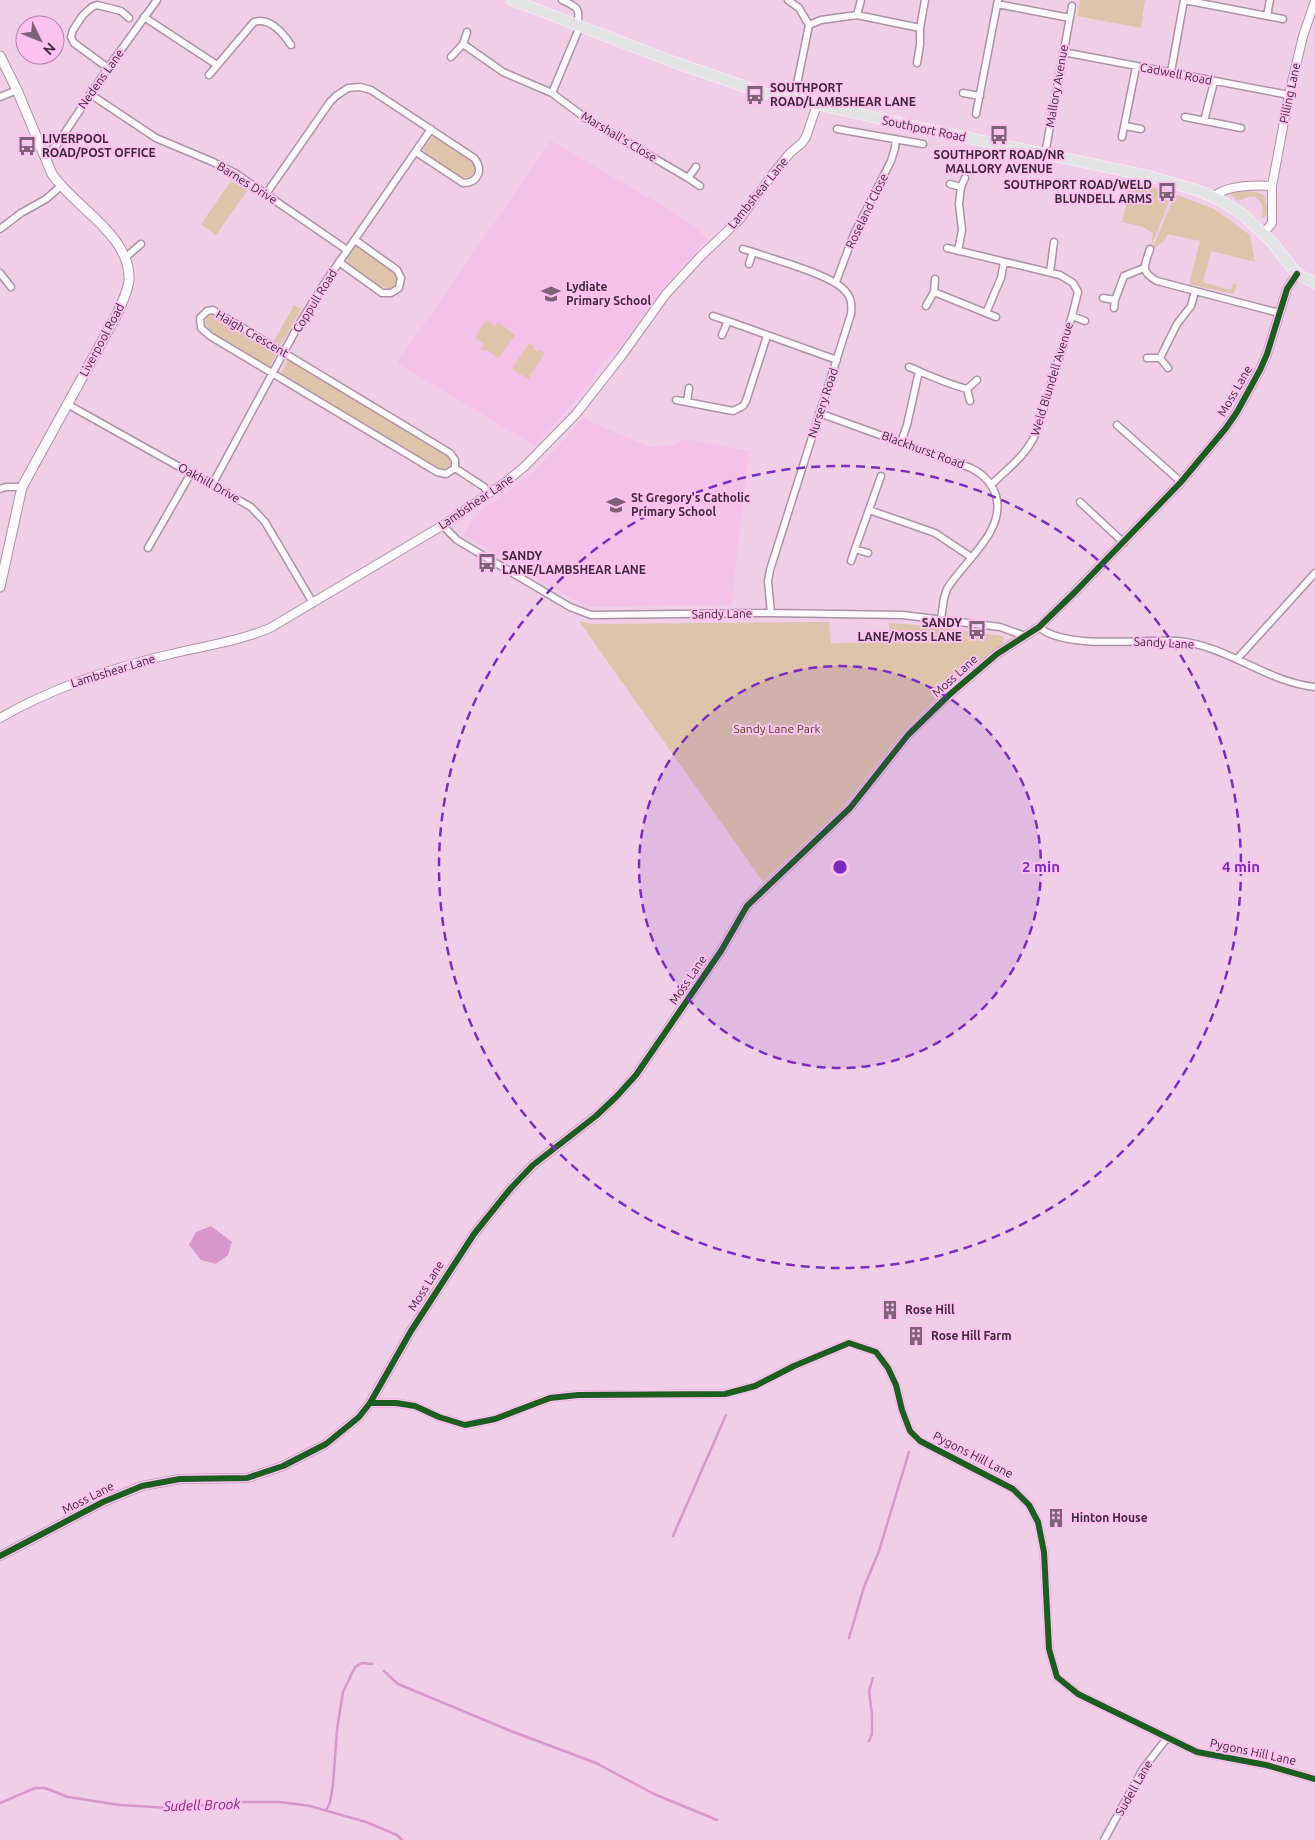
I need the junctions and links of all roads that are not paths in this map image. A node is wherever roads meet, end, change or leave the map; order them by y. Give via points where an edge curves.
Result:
1 (157, 0) edge
2 (562, 0) edge
3 (788, 0) edge
4 (861, 0) edge
5 (925, 0) edge
6 (1184, 0) edge
7 (1270, 0) edge
8 (519, 1) edge
9 (1315, 1) edge
10 (997, 2) edge
11 (1072, 6) dead end
12 (857, 15) junction
13 (1267, 16) junction
14 (129, 18) dead end
15 (144, 18) junction
16 (1070, 18) junction
17 (1283, 20) dead end
18 (578, 25) junction
19 (809, 25) junction
20 (920, 28) junction
21 (467, 32) dead end
22 (463, 44) junction
23 (291, 45) dead end
24 (1063, 52) junction
25 (0, 56) edge
26 (451, 58) dead end
27 (917, 63) dead end
28 (217, 65) junction
29 (1136, 67) junction
30 (108, 68) junction
31 (1171, 72) junction
32 (209, 75) dead end
33 (1214, 82) junction
34 (16, 90) junction
35 (552, 93) junction
36 (963, 93) dead end
37 (90, 94) junction
38 (1289, 95) junction
39 (980, 96) junction
40 (0, 97) edge
41 (794, 99) junction
42 (817, 105) junction
43 (976, 114) dead end
44 (1185, 117) dead end
45 (1204, 121) junction
46 (1125, 126) junction
47 (1241, 128) dead end
48 (431, 129) junction
49 (837, 129) dead end
50 (1141, 129) dead end
51 (1122, 138) dead end
52 (896, 139) junction
53 (922, 144) dead end
54 (416, 152) junction
55 (1045, 154) junction
56 (44, 156) junction
57 (696, 167) dead end
58 (688, 178) junction
59 (965, 178) dead end
60 (950, 184) dead end
61 (61, 186) junction
62 (700, 186) dead end
63 (1272, 186) junction
64 (961, 188) junction
65 (266, 194) junction
66 (1213, 197) junction
67 (0, 229) edge
68 (1263, 234) junction
69 (355, 240) junction
70 (1054, 242) dead end
71 (141, 244) dead end
72 (743, 248) dead end
73 (947, 248) dead end
74 (1150, 249) dead end
75 (346, 250) junction
76 (958, 250) junction
77 (753, 252) junction
78 (125, 258) junction
79 (339, 262) junction
80 (1004, 262) junction
81 (749, 264) dead end
82 (1144, 268) junction
83 (1050, 272) junction
84 (0, 274) edge
85 (1297, 274) junction
86 (935, 280) dead end
87 (836, 282) junction
88 (1315, 283) edge
89 (11, 287) dead end
90 (1195, 291) junction
91 (934, 292) junction
92 (1103, 298) dead end
93 (1115, 300) junction
94 (926, 306) dead end
95 (1114, 308) dead end
96 (986, 313) junction
97 (1279, 313) junction
98 (713, 316) dead end
99 (1072, 316) junction
100 (996, 317) dead end
101 (728, 321) junction
102 (1085, 321) dead end
103 (722, 335) dead end
104 (767, 336) junction
105 (284, 352) junction
106 (1147, 358) dead end
107 (1160, 358) junction
108 (837, 360) junction
109 (909, 367) dead end
110 (1168, 368) dead end
111 (919, 371) junction
112 (272, 373) junction
113 (976, 380) dead end
114 (689, 388) dead end
115 (967, 389) junction
116 (676, 400) dead end
117 (970, 401) dead end
118 (687, 402) junction
119 (68, 404) junction
120 (819, 413) junction
121 (1117, 425) dead end
122 (901, 442) junction
123 (454, 468) junction
124 (191, 473) junction
125 (881, 476) dead end
126 (1181, 482) junction
127 (212, 485) junction
128 (991, 485) junction
129 (22, 487) junction
130 (0, 490) edge
131 (489, 494) junction
132 (1080, 502) dead end
133 (869, 510) junction
134 (442, 525) junction
135 (1124, 543) junction
136 (148, 548) dead end
137 (855, 549) junction
138 (868, 553) dead end
139 (970, 557) junction
140 (851, 561) dead end
141 (1315, 573) edge
142 (0, 587) edge
143 (312, 603) junction
144 (772, 613) junction
145 (941, 619) junction
146 (1039, 627) junction
147 (1025, 636) junction
148 (1238, 658) junction
149 (1315, 687) edge
150 (0, 718) edge
151 (370, 1403) junction
152 (0, 1556) edge
153 (1167, 1738) junction
154 (1315, 1779) edge
155 (1104, 1840) edge

1 - 15 street, Nedens Lane
2 - 18 street via 579,11
3 - 19 street via 799,8
4 - 12 street
5 - 20 street
6 - 13 street
6 - 31 street
7 - 13 street
8 - 18 main road, Southport Road
9 - 38 street, Pilling Lane
10 - 16 street
10 - 39 street
11 - 16 street, Mallory Avenue
12 - 19 street
12 - 20 street
13 - 17 street
14 - 30 street via 121,11 97,5 87,10 73,30 71,37 74,43
15 - 28 street
15 - 30 street, Nedens Lane
16 - 24 street, Mallory Avenue
18 - 35 street
18 - 41 main road, Southport Road via 780,99
19 - 41 street
20 - 27 street
21 - 22 street
22 - 26 street
22 - 35 street, Marshall's Close via 503,72
23 - 28 street via 273,25 258,20 249,25
24 - 29 street, Cadwell Road
24 - 55 street, Mallory Avenue
25 - 34 main road, Liverpool Road
28 - 32 street
29 - 31 street, Cadwell Road
29 - 46 street
30 - 37 street, Nedens Lane
31 - 33 street, Cadwell Road
33 - 38 street, Cadwell Road
33 - 45 street
34 - 40 street
34 - 56 main road, Liverpool Road
35 - 58 street, Marshall's Close via 584,117
36 - 39 street
37 - 56 street, Nedens Lane via 56,146
37 - 65 street, Barnes Drive via 156,138 225,168
38 - 63 street, Pilling Lane
39 - 43 street
41 - 42 main road, Southport Road
42 - 55 main road, Southport Road
42 - 131 street, Lambshear Lane via 806,138 776,170 740,219 666,294 572,418 517,474
44 - 45 street
45 - 47 street
46 - 50 street
46 - 51 street
48 - 54 street, Coppull Road
48 - 54 street via 474,158 480,169 477,177 470,182 459,182
48 - 65 street via 371,90 348,88 330,102
49 - 52 street
52 - 53 street
52 - 87 street, Roseland Close via 891,161 851,241
54 - 69 street, Coppull Road
55 - 66 main road, Southport Road via 1165,180
56 - 61 main road, Liverpool Road
57 - 58 street
58 - 62 street, Marshall's Close
59 - 64 street
60 - 64 street
61 - 67 street
61 - 78 main road, Liverpool Road via 111,236
63 - 66 street via 1225,190
63 - 68 street, Pilling Lane via 1272,223
64 - 76 street via 962,230
65 - 75 street, Barnes Drive
66 - 68 main road, Southport Road via 1242,214
68 - 85 main road, Southport Road
69 - 75 street, Coppull Road
69 - 79 street via 397,270 402,278 399,288 391,293 382,293
70 - 83 street
71 - 78 street
72 - 77 street
73 - 76 street, Weld Blundell Avenue
74 - 82 street
75 - 79 street, Coppull Road
76 - 80 street, Weld Blundell Avenue
77 - 81 street
77 - 87 street
78 - 119 main road, Liverpool Road via 129,280 124,298
79 - 105 street, Coppull Road
80 - 83 street, Weld Blundell Avenue
80 - 96 street
82 - 90 street via 1146,274 1157,281
82 - 93 street via 1124,276
83 - 99 street, Weld Blundell Avenue via 1067,279 1076,288 1078,296
84 - 89 street
85 - 88 main road, Southport Road
85 - 97 street, Moss Lane via 1289,285
86 - 91 street
87 - 108 street, Nursery Road via 847,292 852,306
90 - 97 street
90 - 107 street via 1191,306 1177,324
91 - 94 street
91 - 96 street
92 - 93 street
93 - 95 street
96 - 100 street
97 - 126 street, Moss Lane via 1267,354 1253,385 1226,428
98 - 101 street
99 - 102 street, Weld Blundell Avenue
99 - 128 street, Weld Blundell Avenue via 1032,444
101 - 103 street
101 - 104 street
104 - 108 street
104 - 118 street via 746,401 739,409 733,411
105 - 112 street, Coppull Road
105 - 112 street, Haigh Crescent via 219,312 207,311 200,318 201,328 210,336
105 - 123 street, Haigh Crescent via 450,452 455,460
106 - 107 street
107 - 110 street
108 - 120 street, Nursery Road
109 - 111 street
111 - 115 street
111 - 122 street
112 - 123 street, Haigh Crescent via 437,472 446,474
112 - 127 street, Coppull Road
113 - 115 street
114 - 118 street
115 - 117 street
116 - 118 street
119 - 124 street, Oakhill Drive
119 - 129 main road, Liverpool Road
120 - 122 street, Blackhurst Road
120 - 144 street, Nursery Road via 770,570 768,581
121 - 126 street
122 - 128 street, Blackhurst Road via 971,468
123 - 131 street, Haigh Crescent via 484,487
124 - 127 street, Oakhill Drive
124 - 136 street
125 - 133 street
126 - 135 street, Moss Lane
127 - 143 street, Oakhill Drive via 261,516
128 - 139 street via 997,499 997,518 989,535
129 - 130 street
129 - 142 main road, Liverpool Road
131 - 134 street, Lambshear Lane
132 - 135 street
133 - 137 street
133 - 139 street via 935,533
134 - 143 street, Lambshear Lane
134 - 144 street, Sandy Lane via 457,540 570,608 584,613 600,616
135 - 146 street, Moss Lane
137 - 138 street
137 - 140 street
139 - 145 street via 947,589
141 - 148 street
143 - 150 street, Lambshear Lane via 270,628 244,638 92,676 36,698
144 - 145 street, Sandy Lane via 904,615
145 - 147 street, Sandy Lane via 1000,627
146 - 147 street, Moss Lane
146 - 148 street, Sandy Lane via 1049,634 1070,639 1192,643
147 - 151 street, Moss Lane via 998,654 908,735 850,808 747,906 721,951 636,1075 596,1116 533,1165 474,1234 411,1331
148 - 149 street, Sandy Lane via 1286,680
151 - 152 street, Moss Lane via 360,1417 326,1444 283,1466 247,1478 180,1479 142,1486 103,1502
151 - 153 street, Pygons Hill Lane via 415,1406 465,1426 496,1419 550,1398 725,1394 755,1386 849,1343 876,1352 896,1385 910,1430 926,1444 1014,1489 1029,1505 1038,1522 1044,1552 1049,1649 1057,1677 1078,1694
153 - 154 street, Pygons Hill Lane via 1197,1752
153 - 155 street, Sudell Lane via 1143,1769

